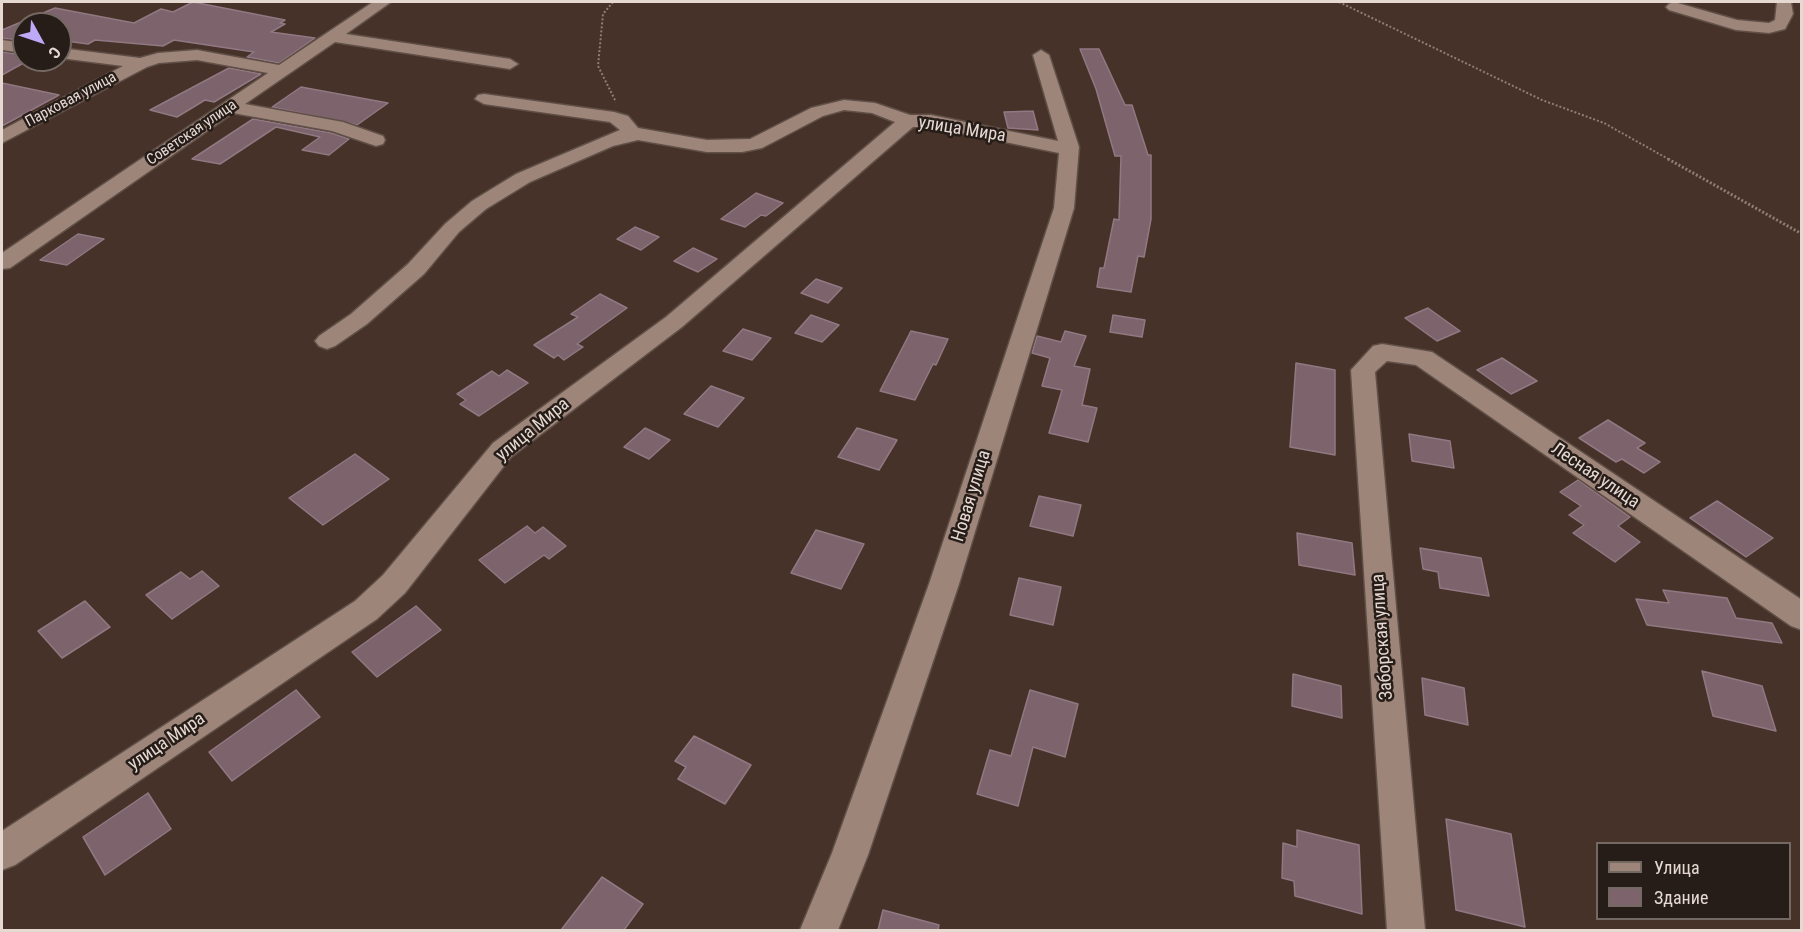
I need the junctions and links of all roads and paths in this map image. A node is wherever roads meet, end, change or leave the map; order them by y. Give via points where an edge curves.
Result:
1 (382, 2) edge
2 (613, 2) edge
3 (1339, 2) edge
4 (1784, 2) edge
5 (1674, 7) dead end
6 (331, 37) junction
7 (72, 54) edge
8 (1041, 55) dead end
9 (141, 63) junction
10 (510, 64) dead end
11 (283, 71) junction
12 (484, 99) dead end
13 (230, 107) junction
14 (614, 117) junction
15 (908, 122) junction
16 (628, 134) junction
17 (581, 136) dead end
18 (2, 137) edge
19 (376, 140) dead end
20 (1069, 147) junction
21 (1802, 234) edge
22 (2, 263) edge
23 (327, 341) dead end
24 (1382, 352) joint
25 (1802, 617) edge
26 (2, 852) edge
27 (819, 930) edge
28 (1406, 930) edge

1 - 6 street, Советская улица
2 - 14 path via 603,14 598,66 614,94 618,114
3 - 21 path via 1542,100 1604,123
4 - 5 street via 1783,21 1769,28 1736,25
6 - 10 street
6 - 11 street, Советская улица
7 - 9 street
8 - 20 street, Новая улица
9 - 11 street via 197,55
9 - 18 street, Парковая улица
11 - 13 street, Советская улица
12 - 14 street
13 - 19 street via 336,126
13 - 22 street, Советская улица
14 - 16 street via 627,125
15 - 16 street via 874,108 844,105 816,112 755,144 742,146 707,146
15 - 20 street, улица Мира via 931,122
15 - 26 street, улица Мира via 674,322 502,450 394,584 366,610
16 - 17 street
16 - 23 street via 523,177 479,205 452,228 416,269 359,319
20 - 27 street, Новая улица via 1064,208 944,584 850,855
24 - 25 street, Лесная улица via 1424,358
24 - 28 street, Заборская улица via 1363,370

